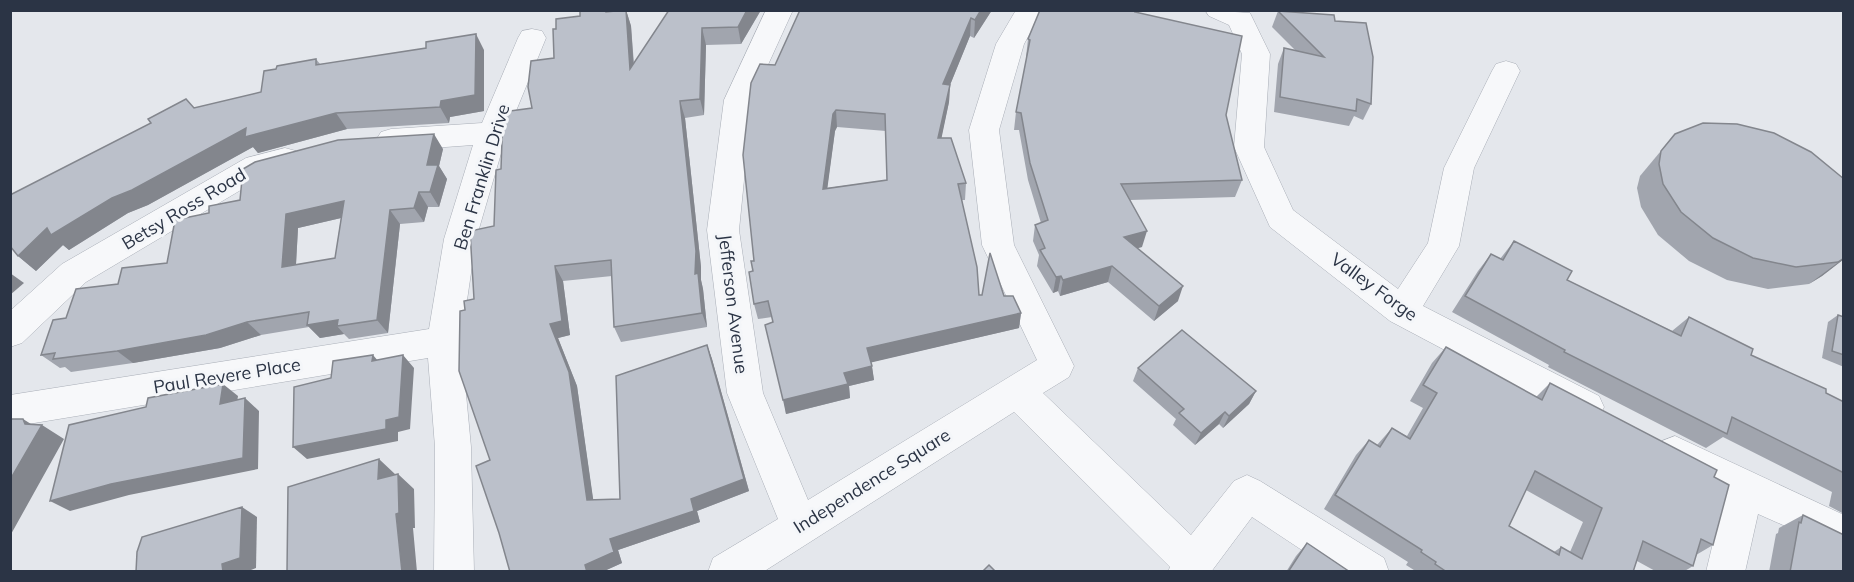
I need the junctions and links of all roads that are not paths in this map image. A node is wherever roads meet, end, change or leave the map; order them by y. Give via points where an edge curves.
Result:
1 (780, 10) edge
2 (1030, 10) edge
3 (1218, 10) edge
4 (532, 38) dead end
5 (1506, 71) dead end
6 (492, 133) junction
7 (359, 142) edge
8 (314, 151) edge
9 (1402, 311) junction
10 (10, 333) edge
11 (444, 341) junction
12 (1017, 391) junction
13 (10, 411) edge
14 (1610, 419) edge
15 (1651, 441) edge
16 (1745, 489) junction
17 (799, 525) junction
18 (1844, 534) edge
19 (1190, 567) edge
20 (454, 572) edge
21 (727, 572) edge
22 (1370, 572) edge
23 (1725, 572) edge

1 - 17 street, Jefferson Avenue via 738,100 723,230 745,393
2 - 12 street, Independence Square via 1010,44 984,130 998,245 1058,366
3 - 9 street, Valley Forge via 1240,19 1256,54 1249,147 1281,218
4 - 6 street, Ben Franklin Drive
5 - 9 street via 1459,168 1443,246
6 - 7 street
6 - 11 street, Ben Franklin Drive via 460,239
8 - 10 street, Betsy Ross Road via 257,166 74,273
9 - 14 street, Valley Forge
11 - 13 street, Paul Revere Place
11 - 20 street, Ben Franklin Drive via 453,447
12 - 17 street, Independence Square
12 - 19 street
15 - 16 street
16 - 18 street
16 - 23 street
17 - 21 street, Independence Square
19 - 22 street via 1247,493

